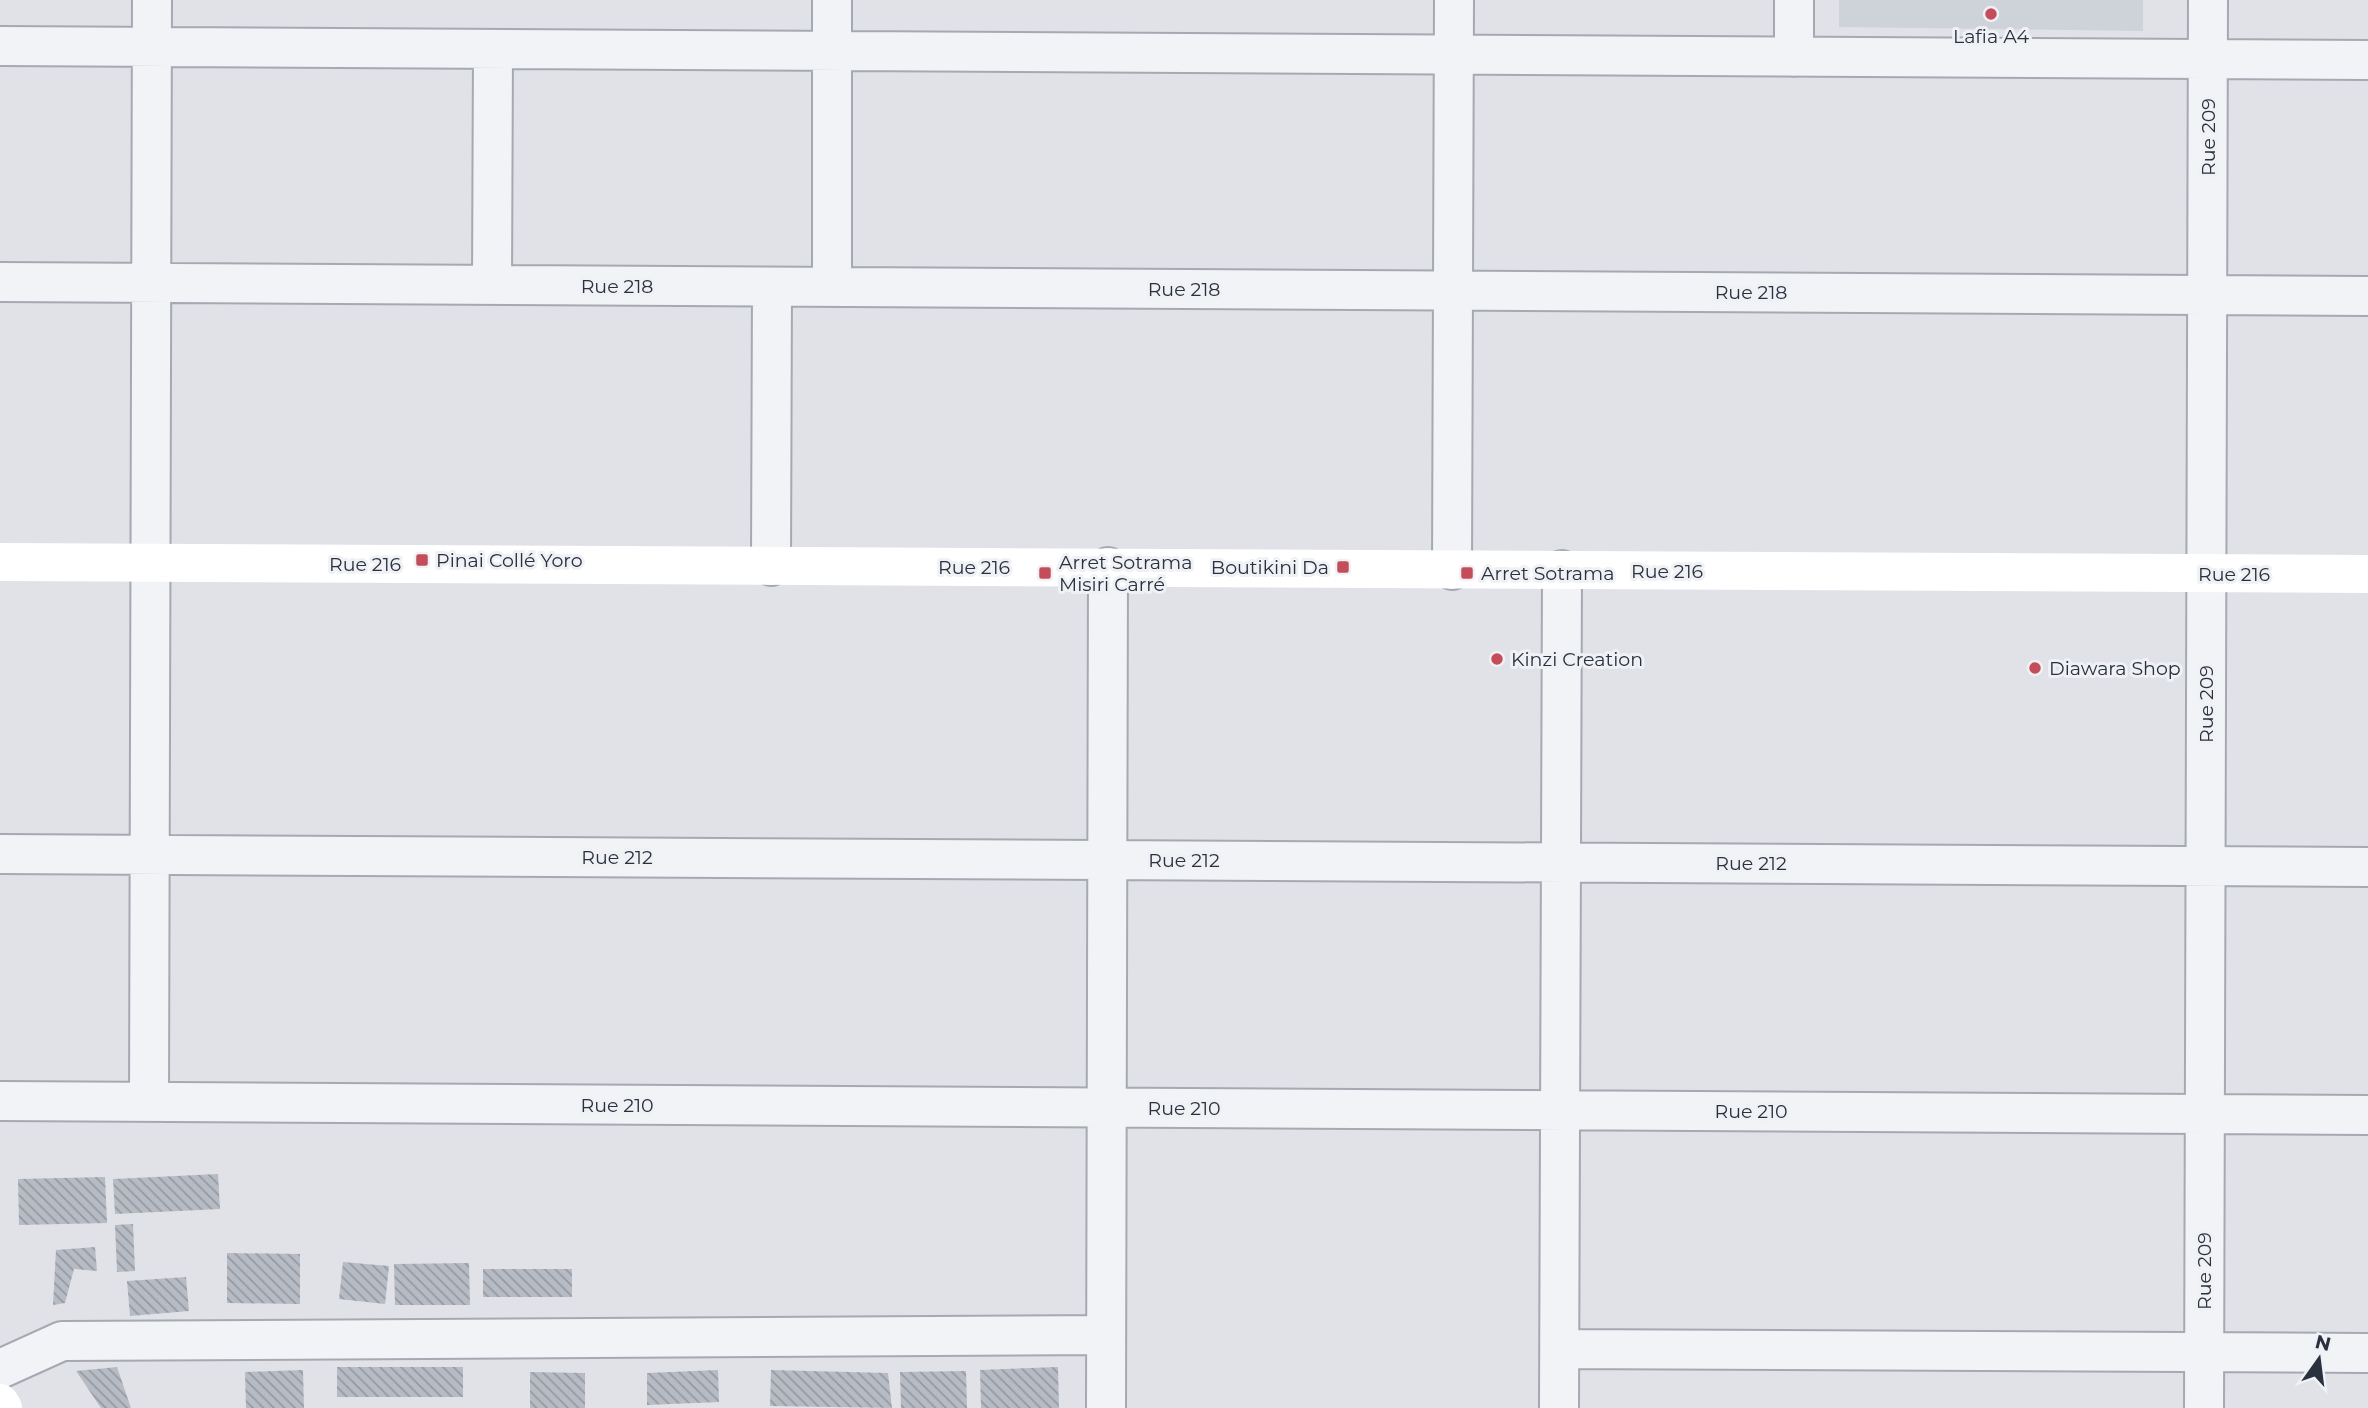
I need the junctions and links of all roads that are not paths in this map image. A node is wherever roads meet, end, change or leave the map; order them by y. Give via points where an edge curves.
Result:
1 (152, 0) edge
2 (832, 0) edge
3 (1454, 0) edge
4 (1794, 0) edge
5 (2208, 0) edge
6 (0, 46) edge
7 (152, 47) junction
8 (493, 49) junction
9 (832, 51) junction
10 (1454, 55) junction
11 (1794, 57) junction
12 (2208, 59) junction
13 (2368, 60) edge
14 (0, 282) edge
15 (151, 283) junction
16 (492, 285) junction
17 (772, 286) junction
18 (832, 287) junction
19 (1453, 290) junction
20 (2207, 295) junction
21 (2368, 296) edge
22 (0, 562) edge
23 (150, 562) junction
24 (771, 566) junction
25 (1108, 567) junction
26 (1452, 570) junction
27 (1562, 570) junction
28 (2206, 574) junction
29 (2368, 575) edge
30 (0, 853) edge
31 (150, 855) junction
32 (1107, 860) junction
33 (1561, 862) junction
34 (2206, 866) junction
35 (2368, 867) edge
36 (0, 1101) edge
37 (149, 1102) junction
38 (1107, 1108) junction
39 (1561, 1110) junction
40 (2205, 1114) junction
41 (2368, 1115) edge
42 (1106, 1335) junction
43 (1560, 1349) junction
44 (2204, 1353) junction
45 (2368, 1353) edge
46 (0, 1369) edge
47 (0, 1403) edge
48 (4, 1408) edge
49 (1106, 1408) edge
50 (1559, 1408) edge
51 (2204, 1408) edge

1 - 7 street
2 - 9 street
3 - 10 street
4 - 11 street
5 - 12 street, Rue 209
6 - 7 street
7 - 8 street
7 - 15 street
8 - 9 street
8 - 16 street
9 - 10 street
9 - 18 street
10 - 11 street
10 - 19 street
11 - 12 street
12 - 13 street
12 - 20 street, Rue 209
14 - 15 street, Rue 218
15 - 16 street, Rue 218
15 - 23 street
16 - 17 street, Rue 218
17 - 18 street, Rue 218
17 - 24 street
18 - 19 street, Rue 218
19 - 20 street, Rue 218
19 - 26 street
20 - 21 street, Rue 218
20 - 28 street, Rue 209
22 - 23 street, Rue 216
23 - 24 street, Rue 216
23 - 31 street
24 - 25 street, Rue 216
25 - 26 street, Rue 216
25 - 32 street
26 - 27 street, Rue 216
27 - 28 street, Rue 216
27 - 33 street
28 - 29 street, Rue 216
28 - 34 street, Rue 209
30 - 31 street, Rue 212
31 - 32 street, Rue 212
31 - 37 street
32 - 33 street, Rue 212
32 - 38 street
33 - 34 street, Rue 212
33 - 39 street
34 - 35 street, Rue 212
34 - 40 street, Rue 209
36 - 37 street, Rue 210
37 - 38 street, Rue 210
38 - 39 street, Rue 210
38 - 42 street
39 - 40 street, Rue 210
39 - 43 street
40 - 41 street, Rue 210
40 - 44 street, Rue 209
42 - 46 street via 62,1341
42 - 49 street
43 - 44 street
43 - 50 street
44 - 45 street
44 - 51 street, Rue 209
47 - 48 street

